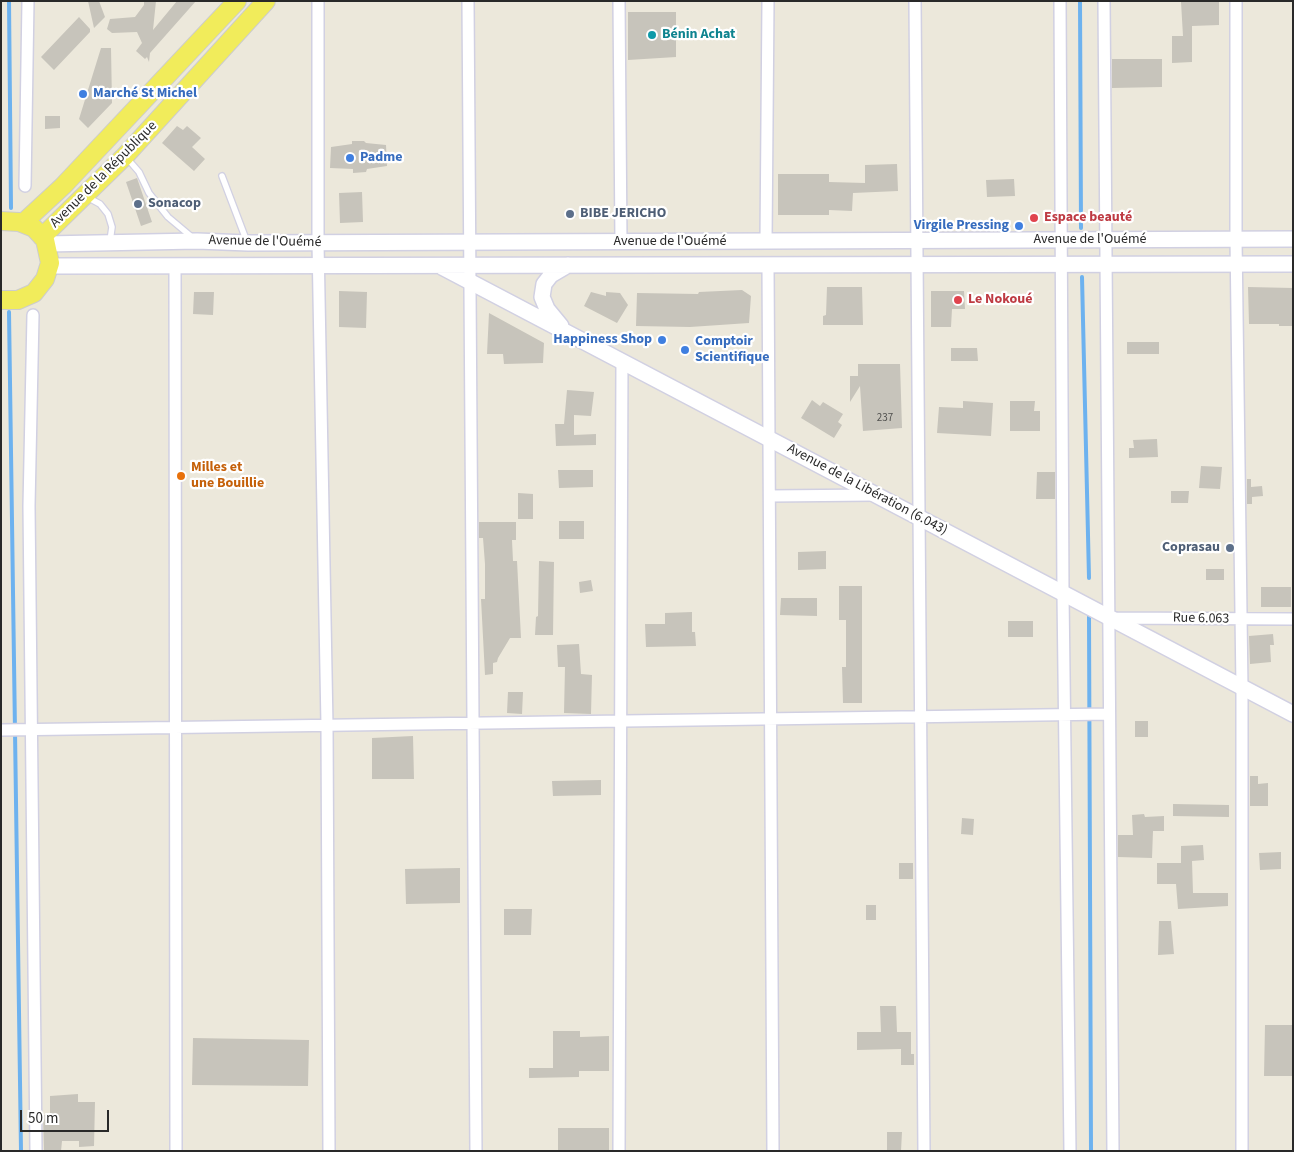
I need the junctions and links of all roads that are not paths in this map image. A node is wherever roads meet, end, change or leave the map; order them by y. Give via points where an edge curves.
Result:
1 (28, 1) edge
2 (237, 1) edge
3 (266, 1) edge
4 (318, 1) edge
5 (468, 1) edge
6 (618, 1) edge
7 (768, 1) edge
8 (915, 1) edge
9 (1060, 1) edge
10 (1104, 1) edge
11 (1236, 1) edge
12 (125, 156) junction
13 (222, 176) dead end
14 (25, 186) dead end
15 (85, 196) junction
16 (1, 221) edge
17 (23, 223) junction
18 (1236, 239) junction
19 (1293, 239) edge
20 (44, 240) junction
21 (1063, 240) junction
22 (1106, 240) junction
23 (766, 241) junction
24 (917, 241) junction
25 (197, 242) junction
26 (470, 242) junction
27 (621, 242) junction
28 (109, 243) junction
29 (248, 243) junction
30 (318, 243) junction
31 (1062, 264) junction
32 (1106, 264) junction
33 (1238, 264) junction
34 (1293, 264) edge
35 (568, 265) junction
36 (768, 265) junction
37 (917, 265) junction
38 (49, 266) junction
39 (175, 266) junction
40 (319, 266) junction
41 (441, 266) junction
42 (470, 266) junction
43 (471, 282) junction
44 (1, 300) edge
45 (32, 315) dead end
46 (565, 331) junction
47 (622, 361) junction
48 (770, 439) junction
49 (877, 495) junction
50 (770, 496) junction
51 (919, 518) junction
52 (1064, 594) junction
53 (1109, 618) junction
54 (1241, 619) junction
55 (1293, 619) edge
56 (1242, 688) junction
57 (1066, 714) junction
58 (1104, 714) junction
59 (1293, 714) edge
60 (920, 717) junction
61 (771, 719) junction
62 (619, 721) junction
63 (473, 723) junction
64 (327, 725) junction
65 (177, 727) junction
66 (27, 729) junction
67 (1, 730) edge
68 (36, 1151) edge
69 (176, 1151) edge
70 (329, 1151) edge
71 (476, 1151) edge
72 (619, 1151) edge
73 (773, 1151) edge
74 (924, 1151) edge
75 (1070, 1151) edge
76 (1113, 1151) edge
77 (1242, 1151) edge

1 - 14 street
2 - 17 main road, Avenue de la République via 63,186
3 - 12 main road, Avenue de la République
4 - 30 street
5 - 26 street
6 - 27 street
7 - 23 street
8 - 24 street
9 - 21 street
10 - 22 street
11 - 18 street
12 - 15 main road, Avenue de la République
12 - 25 lane via 168,217
13 - 29 lane
15 - 20 main road, Avenue de la République
15 - 28 lane via 100,204 108,214 112,227
16 - 17 main road
17 - 20 main road via 34,228
18 - 19 main road, Avenue de l'Ouémé
18 - 22 main road, Avenue de l'Ouémé
18 - 33 street
20 - 28 main road, Avenue de l'Ouémé
20 - 38 main road
21 - 22 main road, Avenue de l'Ouémé
21 - 24 main road, Avenue de l'Ouémé
21 - 31 street
22 - 32 street
23 - 24 main road, Avenue de l'Ouémé
23 - 27 main road, Avenue de l'Ouémé
24 - 37 street
25 - 28 main road, Avenue de l'Ouémé
25 - 29 main road, Avenue de l'Ouémé
26 - 27 main road, Avenue de l'Ouémé
26 - 30 main road, Avenue de l'Ouémé
26 - 42 street
29 - 30 main road, Avenue de l'Ouémé
30 - 40 street
31 - 32 main road, Avenue de l'Ouémé
31 - 37 main road, Avenue de l'Ouémé
31 - 52 street
32 - 33 main road, Avenue de l'Ouémé
32 - 53 street
33 - 34 main road, Avenue de l'Ouémé
33 - 54 street
35 - 36 main road, Avenue de l'Ouémé
35 - 42 main road, Avenue de l'Ouémé
35 - 46 main road via 551,275 544,284 542,297 547,309
36 - 37 main road, Avenue de l'Ouémé
36 - 48 street
37 - 51 street
38 - 39 main road, Avenue de l'Ouémé
38 - 44 main road via 43,283 30,295 18,300
39 - 40 main road, Avenue de l'Ouémé
39 - 65 street
40 - 41 main road, Avenue de l'Ouémé
40 - 64 street
41 - 42 main road, Avenue de l'Ouémé
41 - 43 main road, Avenue de la Libération (6.043)
42 - 43 street
43 - 46 main road, Avenue de la Libération (6.043)
43 - 63 street
45 - 66 street
46 - 47 main road, Avenue de la Libération (6.043)
47 - 48 main road, Avenue de la Libération (6.043)
47 - 62 street
48 - 49 main road, Avenue de la Libération (6.043)
48 - 50 street
49 - 50 street
49 - 51 main road, Avenue de la Libération (6.043)
50 - 61 street
51 - 52 main road, Avenue de la Libération (6.043)
51 - 60 street
52 - 53 main road, Avenue de la Libération (6.043)
52 - 57 street
53 - 54 street, Rue 6.063
53 - 56 main road, Avenue de la Libération (6.043)
53 - 58 street
54 - 55 street, Rue 6.063
54 - 56 street
56 - 59 main road, Avenue de la Libération (6.043)
56 - 77 street
57 - 58 street
57 - 60 street
57 - 75 street
58 - 76 street
60 - 61 street
60 - 74 street
61 - 62 street
61 - 73 street
62 - 63 street
62 - 72 street
63 - 64 street
63 - 71 street
64 - 65 street
64 - 70 street
65 - 66 street
65 - 69 street
66 - 67 street
66 - 68 street

